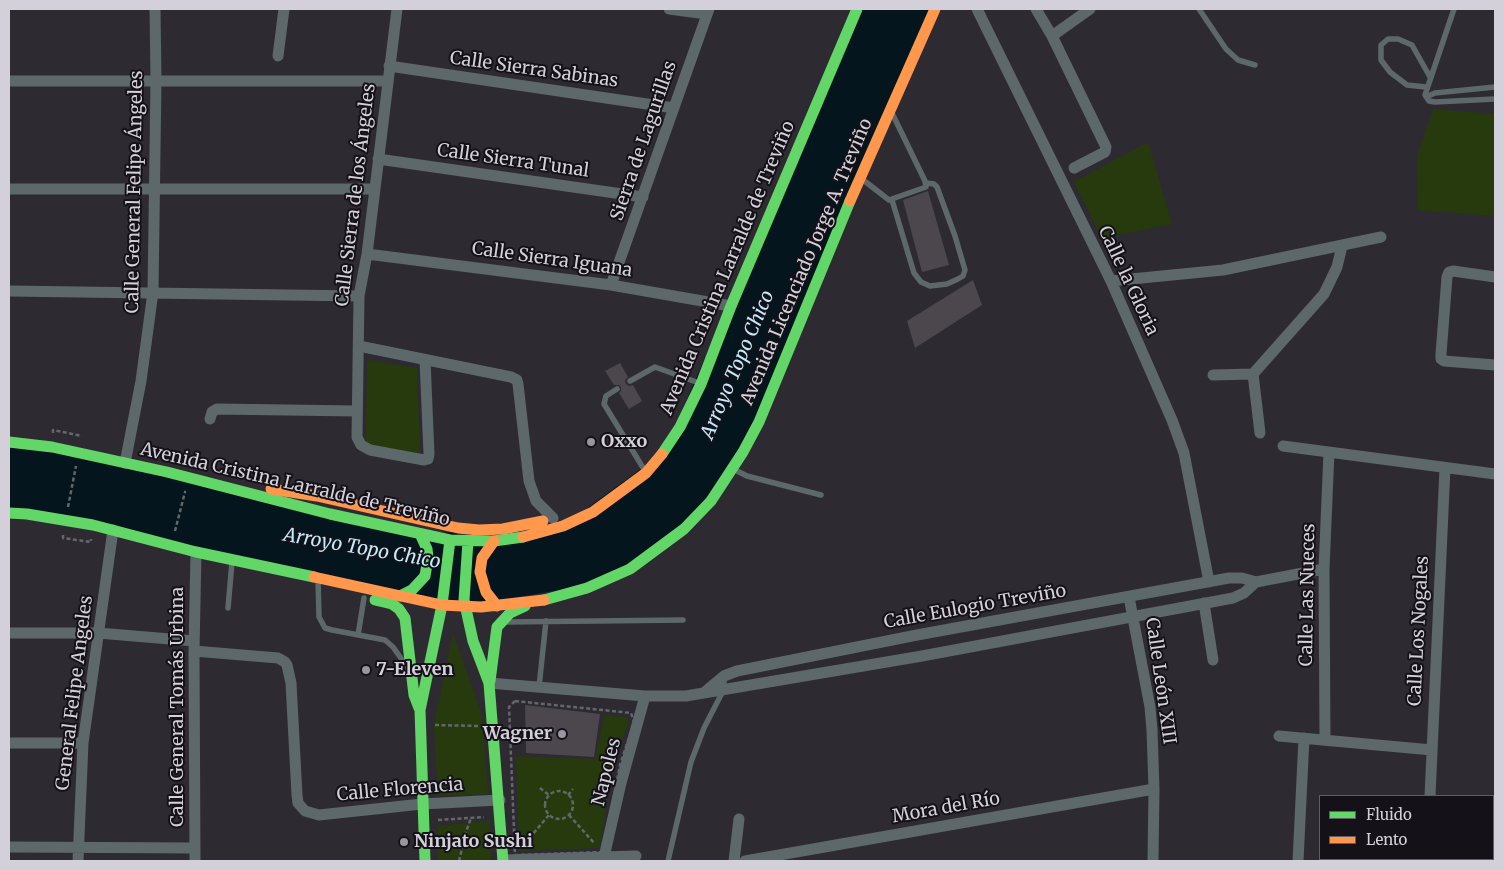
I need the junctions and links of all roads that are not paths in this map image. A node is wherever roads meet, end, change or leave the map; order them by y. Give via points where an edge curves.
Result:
1 (155, 9) edge
2 (284, 9) edge
3 (397, 9) edge
4 (669, 9) edge
5 (857, 9) edge
6 (935, 9) edge
7 (977, 9) edge
8 (1036, 9) edge
9 (1090, 9) edge
10 (1200, 9) edge
11 (1454, 9) edge
12 (708, 11) edge
13 (1052, 36) junction
14 (278, 56) dead end
15 (1255, 65) dead end
16 (390, 66) junction
17 (1430, 77) junction
18 (156, 80) junction
19 (9, 81) edge
20 (388, 81) junction
21 (1426, 87) junction
22 (1495, 87) edge
23 (1426, 97) junction
24 (1495, 99) edge
25 (674, 108) junction
26 (890, 110) junction
27 (378, 160) junction
28 (1074, 168) dead end
29 (860, 177) junction
30 (926, 183) junction
31 (9, 189) edge
32 (155, 189) junction
33 (374, 189) junction
34 (643, 197) junction
35 (892, 200) junction
36 (1381, 238) dead end
37 (1342, 246) junction
38 (367, 254) junction
39 (1495, 277) edge
40 (1111, 281) junction
41 (611, 285) junction
42 (9, 291) edge
43 (153, 292) junction
44 (359, 296) junction
45 (731, 306) junction
46 (359, 346) junction
47 (425, 360) junction
48 (1495, 365) edge
49 (1253, 374) junction
50 (1213, 375) dead end
51 (630, 381) dead end
52 (701, 384) junction
53 (617, 390) dead end
54 (357, 411) junction
55 (210, 419) dead end
56 (1260, 432) dead end
57 (9, 442) edge
58 (1283, 446) dead end
59 (1328, 452) junction
60 (125, 463) junction
61 (1444, 468) junction
62 (733, 469) junction
63 (646, 473) junction
64 (1495, 474) edge
65 (231, 487) junction
66 (627, 488) junction
67 (821, 495) dead end
68 (9, 513) edge
69 (553, 518) junction
70 (113, 530) junction
71 (422, 538) junction
72 (450, 544) junction
73 (467, 545) junction
74 (491, 545) junction
75 (196, 552) junction
76 (232, 560) junction
77 (1324, 569) junction
78 (318, 579) junction
79 (1209, 582) junction
80 (1256, 582) junction
81 (347, 586) junction
82 (400, 596) junction
83 (1129, 597) junction
84 (364, 598) junction
85 (539, 601) junction
86 (1204, 603) junction
87 (442, 605) junction
88 (465, 606) junction
89 (498, 606) junction
90 (228, 608) dead end
91 (1133, 616) junction
92 (683, 620) dead end
93 (546, 621) junction
94 (500, 622) junction
95 (9, 633) edge
96 (98, 634) junction
97 (358, 635) junction
98 (918, 635) junction
99 (194, 646) junction
100 (922, 656) junction
101 (1214, 660) dead end
102 (724, 676) junction
103 (412, 677) junction
104 (489, 683) junction
105 (539, 687) junction
106 (724, 689) junction
107 (706, 691) junction
108 (644, 696) junction
109 (420, 710) junction
110 (1280, 736) dead end
111 (1304, 738) junction
112 (1325, 739) junction
113 (9, 743) edge
114 (83, 743) junction
115 (1432, 750) junction
116 (1154, 789) junction
117 (1430, 795) edge
118 (500, 800) junction
119 (422, 804) junction
120 (739, 819) dead end
121 (9, 847) edge
122 (78, 847) junction
123 (194, 848) junction
124 (604, 855) junction
125 (636, 856) dead end
126 (78, 861) edge
127 (194, 861) edge
128 (425, 861) edge
129 (503, 861) edge
130 (668, 861) edge
131 (734, 861) edge
132 (745, 861) edge
133 (1153, 861) edge
134 (1298, 861) edge

1 - 18 street, Calle General Felipe Ángeles
2 - 14 street
3 - 16 street, Calle Sierra de los Ángeles
4 - 12 street
5 - 45 main road, Avenida Cristina Larralde de Treviño
6 - 26 main road, Avenida Licenciado Jorge A. Treviño
7 - 40 street, Calle la Gloria
8 - 13 street
9 - 13 street
10 - 15 lane via 1226,49 1238,60
11 - 17 lane
12 - 25 street, Sierra de Lagurillas
13 - 28 street via 1106,150
16 - 20 street, Calle Sierra de los Ángeles
16 - 25 street, Calle Sierra Sabinas
17 - 21 lane
17 - 21 lane via 1412,45 1398,38 1388,39 1381,45 1381,60 1390,72 1407,85
18 - 19 street
18 - 20 street
18 - 32 street, Calle General Felipe Ángeles
20 - 27 street, Calle Sierra de los Ángeles
21 - 23 lane
22 - 23 lane via 1434,93
23 - 24 lane via 1435,102
25 - 34 street, Sierra de Lagurillas
26 - 29 main road, Avenida Licenciado Jorge A. Treviño
26 - 30 lane
27 - 33 street, Calle Sierra de los Ángeles
27 - 34 street, Calle Sierra Tunal
29 - 35 lane via 887,200
29 - 62 main road, Avenida Licenciado Jorge A. Treviño via 758,422
30 - 35 lane via 924,188
30 - 35 lane via 937,187 955,236 965,270 958,279 930,286 921,282 914,273
31 - 32 street
32 - 33 street
32 - 43 street, Calle General Felipe Ángeles
33 - 38 street, Calle Sierra de los Ángeles
34 - 41 street, Sierra de Lagurillas
36 - 37 street
37 - 40 street via 1214,272
37 - 49 street via 1337,267 1324,294
38 - 41 street, Calle Sierra Iguana
38 - 44 street, Calle Sierra de los Ángeles
39 - 48 street via 1450,272 1440,354 1444,361
40 - 79 street, Calle la Gloria via 1180,442
41 - 45 street, Calle Sierra Iguana
42 - 43 street
43 - 44 street
43 - 60 street, Calle General Felipe Ángeles
44 - 46 street, Calle Sierra de los Ángeles
45 - 52 main road, Avenida Cristina Larralde de Treviño
46 - 47 street
46 - 54 street, Calle Sierra de los Ángeles
47 - 54 street, Calle Sierra de los Ángeles via 428,459 370,450 361,445 357,437
47 - 69 street via 517,380 529,481 536,501
49 - 50 street
49 - 56 street
51 - 52 lane via 654,368
52 - 63 main road, Avenida Cristina Larralde de Treviño via 680,427
53 - 63 lane via 606,396 604,404
54 - 55 street via 217,409
57 - 60 main road, Avenida Cristina Larralde de Treviño via 52,447
58 - 59 street
59 - 61 street
59 - 77 street, Calle Las Nueces
60 - 65 main road, Avenida Cristina Larralde de Treviño
61 - 64 street
61 - 115 street, Calle Los Nogales
62 - 67 lane via 747,476
62 - 85 main road, Avenida Licenciado Jorge A. Treviño via 711,501 684,529 630,569 587,588
63 - 66 main road, Avenida Cristina Larralde de Treviño
65 - 69 main road via 258,487 317,496 458,528 503,529
65 - 71 main road, Avenida Cristina Larralde de Treviño
66 - 69 main road
66 - 74 main road, Avenida Cristina Larralde de Treviño via 593,512 563,526
68 - 70 main road, Avenida Licenciado Jorge A. Treviño
70 - 75 main road, Avenida Licenciado Jorge A. Treviño
70 - 96 street, General Felipe Angeles
71 - 72 main road, Avenida Cristina Larralde de Treviño
71 - 82 main road via 428,558 425,576 412,590
72 - 73 main road, Avenida Cristina Larralde de Treviño
72 - 87 main road
73 - 74 main road, Avenida Cristina Larralde de Treviño
73 - 88 main road
74 - 89 main road via 482,558 480,572 486,592
75 - 76 main road, Avenida Licenciado Jorge A. Treviño
75 - 99 street, Calle General Tomás Urbina
76 - 78 main road, Avenida Licenciado Jorge A. Treviño
76 - 90 lane
77 - 80 street, Calle Eulogio Treviño
77 - 112 street, Calle Las Nueces
78 - 81 main road, Avenida Licenciado Jorge A. Treviño
78 - 97 lane via 318,610 325,628
79 - 80 street, Calle Eulogio Treviño via 1236,578
79 - 83 street, Calle Eulogio Treviño
80 - 86 street, Calle Eulogio Treviño via 1239,596
81 - 82 main road, Avenida Licenciado Jorge A. Treviño
81 - 84 main road
82 - 87 main road, Avenida Licenciado Jorge A. Treviño
83 - 91 street, Calle León XIII
83 - 98 street, Calle Eulogio Treviño
84 - 97 lane
84 - 103 main road via 400,609 405,618
85 - 89 main road, Avenida Licenciado Jorge A. Treviño
85 - 94 main road via 510,613
86 - 91 street, Calle Eulogio Treviño
86 - 101 street
87 - 88 main road, Avenida Licenciado Jorge A. Treviño
87 - 109 main road
88 - 89 main road, Avenida Licenciado Jorge A. Treviño
88 - 104 main road via 473,641
91 - 100 street, Calle Eulogio Treviño
91 - 116 street, Calle León XIII via 1150,707
92 - 93 lane
93 - 94 lane
93 - 105 lane
94 - 104 main road
95 - 96 street
96 - 99 street
96 - 114 street, General Felipe Angeles
97 - 103 lane via 385,640 399,654
98 - 100 street
98 - 102 street, Calle Eulogio Treviño via 737,670
99 - 119 street, Calle Florencia via 278,658 285,662 291,684 298,803 305,812 319,815
99 - 123 street, Calle General Tomás Urbina
100 - 106 street, Calle Eulogio Treviño
102 - 106 lane
102 - 107 street, Calle Eulogio Treviño
103 - 109 main road
104 - 105 street, Calle Eulogio Treviño
104 - 118 main road
105 - 108 street, Calle Eulogio Treviño
106 - 107 street, Calle Eulogio Treviño
106 - 130 lane via 691,762
107 - 108 street, Calle Eulogio Treviño via 686,696
108 - 124 street, Napoles
109 - 119 main road
110 - 111 street
111 - 112 street
111 - 134 street
112 - 115 street
113 - 114 street
114 - 122 street, General Felipe Angeles
115 - 117 street, Calle Los Nogales
116 - 132 street, Mora del Río
116 - 133 street, Calle León XIII
118 - 119 street, Calle Florencia
118 - 129 main road
119 - 128 main road
120 - 131 street
121 - 122 street
122 - 123 street
122 - 126 street, General Felipe Angeles
123 - 127 street, Calle General Tomás Urbina
124 - 125 street
124 - 129 street

